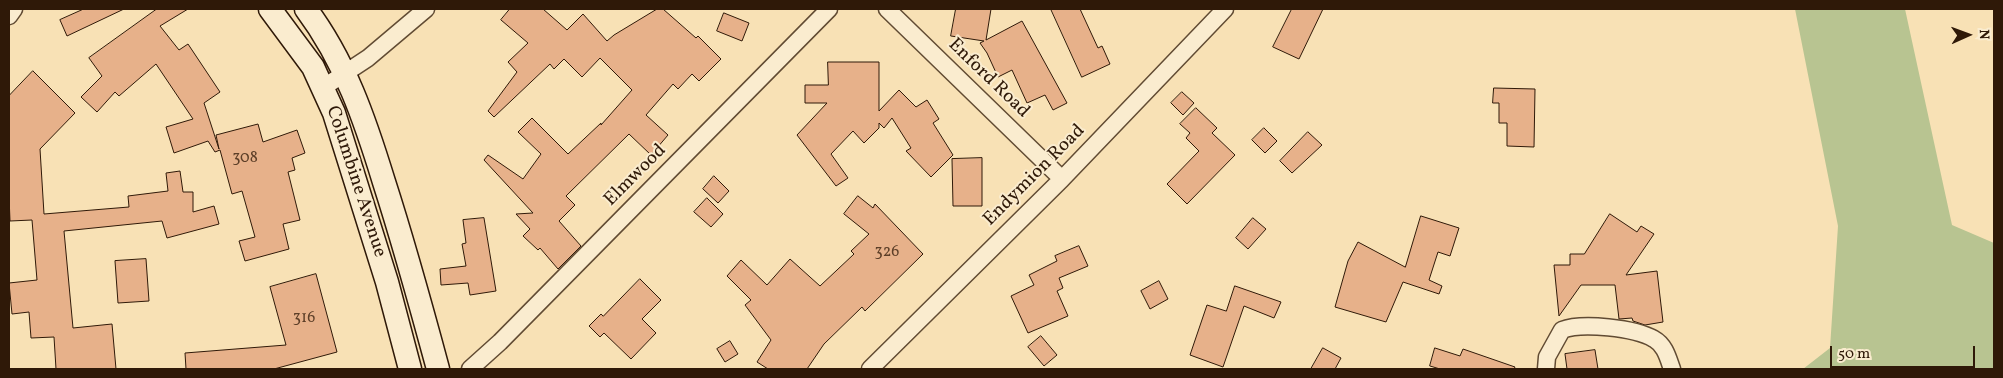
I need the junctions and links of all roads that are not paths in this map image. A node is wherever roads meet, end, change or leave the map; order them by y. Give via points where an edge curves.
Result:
1 (14, 9) edge
2 (270, 9) edge
3 (306, 9) edge
4 (426, 9) edge
5 (829, 9) edge
6 (887, 9) edge
7 (1225, 9) edge
8 (9, 16) edge
9 (346, 73) junction
10 (324, 87) junction
11 (1062, 179) junction
12 (410, 369) edge
13 (438, 369) edge
14 (470, 369) edge
15 (870, 369) edge
16 (1546, 369) edge
17 (1672, 369) edge

1 - 8 street
2 - 10 main road, Columbine Avenue
3 - 9 main road, Columbine Avenue
4 - 9 street
5 - 14 street, Elmwood
6 - 11 street, Enford Road
7 - 11 street, Endymion Road
9 - 10 street
9 - 13 main road, Columbine Avenue via 405,247
10 - 12 main road, Columbine Avenue via 373,236
11 - 15 street, Endymion Road
16 - 17 street via 1549,352 1562,330 1583,325 1654,339

